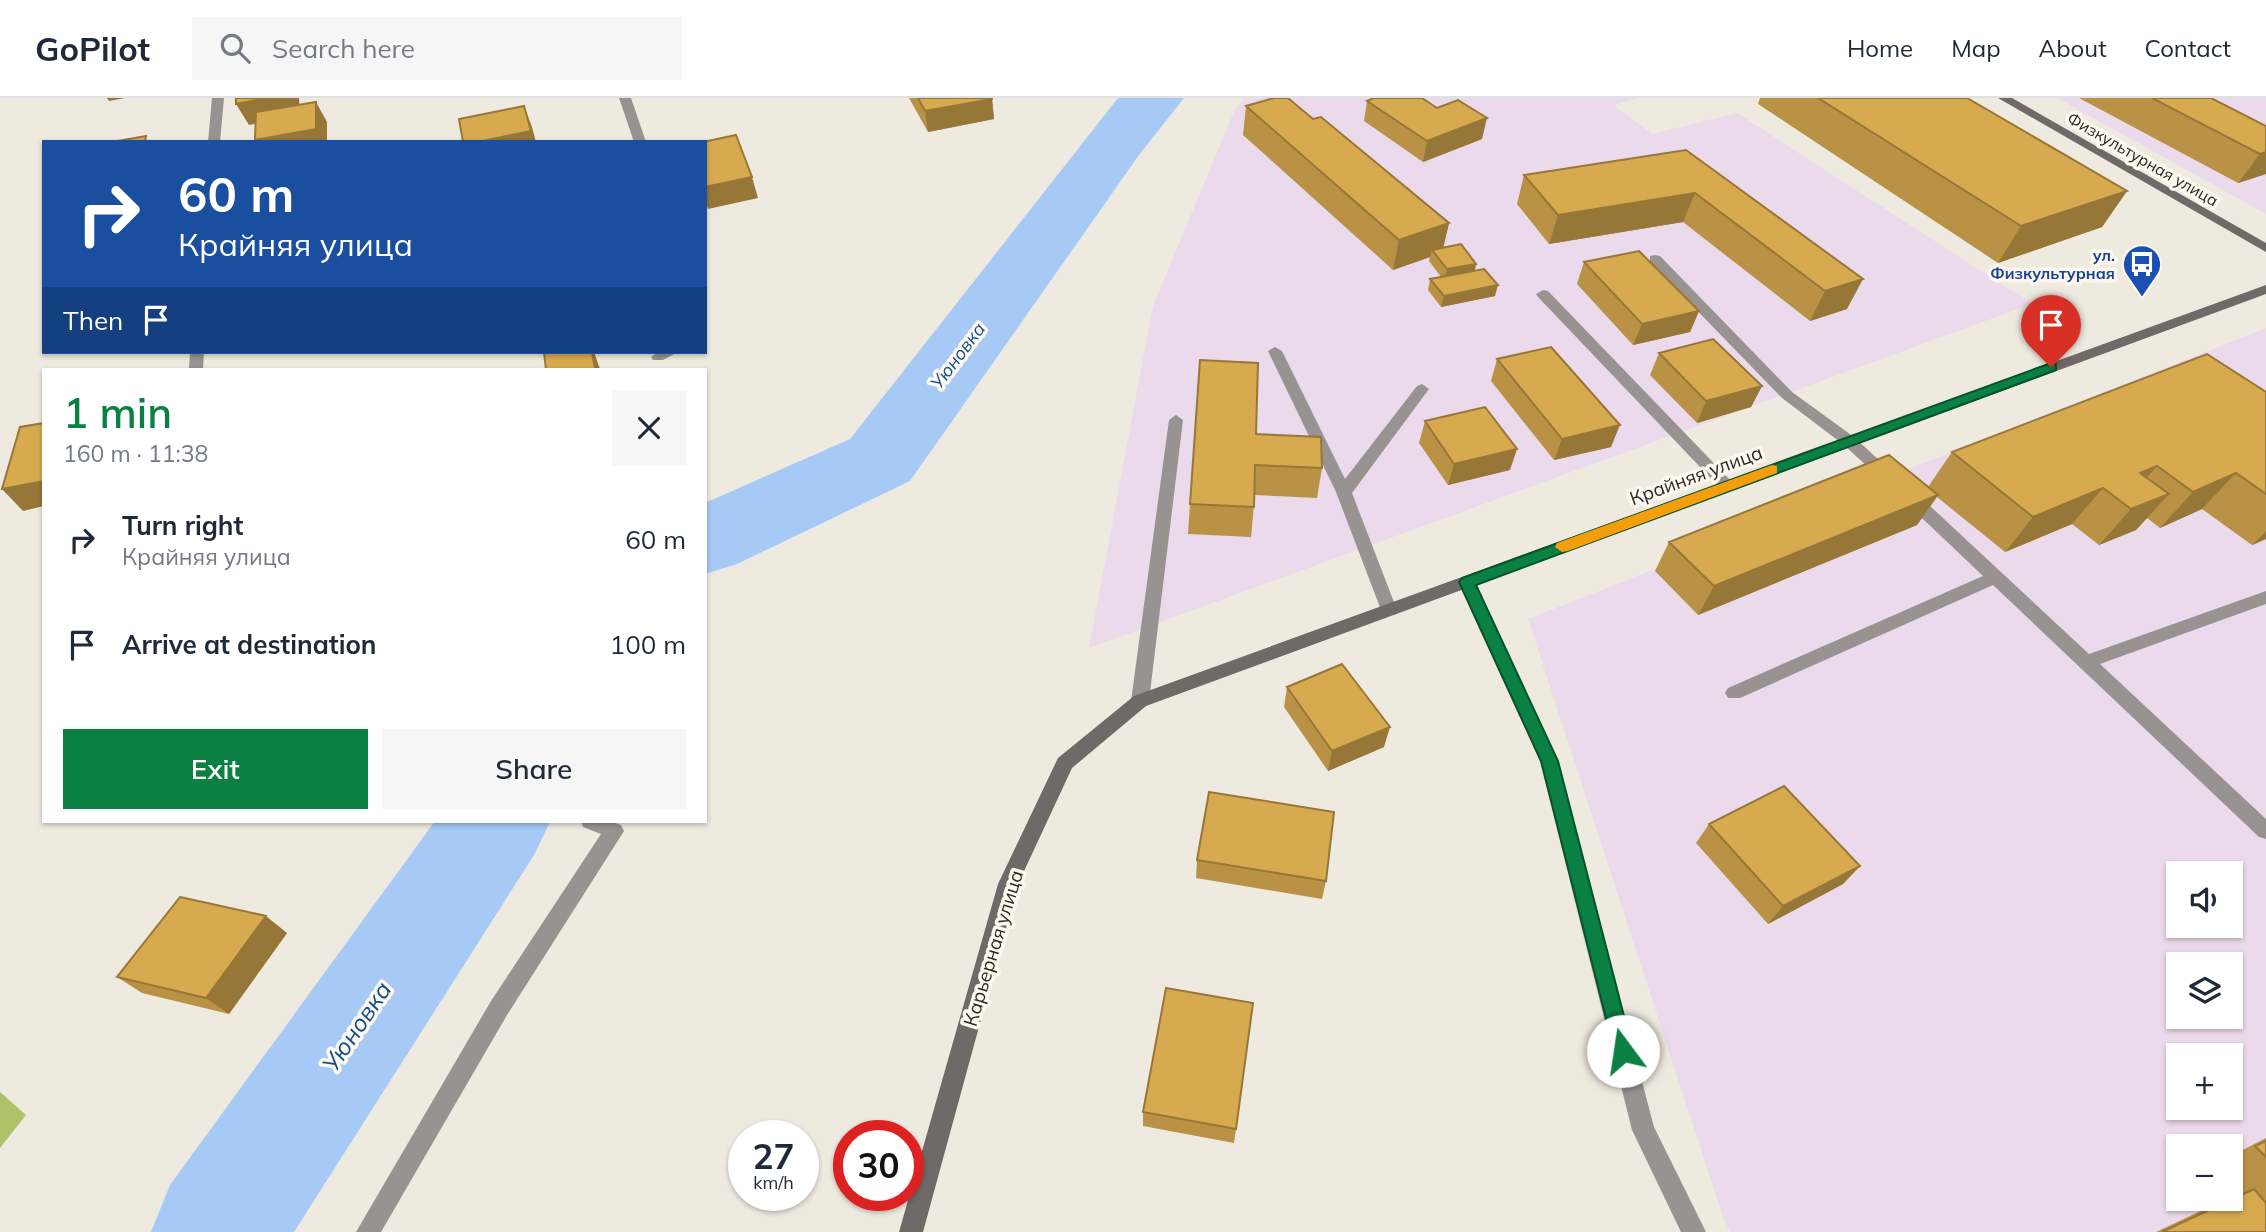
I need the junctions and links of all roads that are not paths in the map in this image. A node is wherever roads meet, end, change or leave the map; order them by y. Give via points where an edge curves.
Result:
1 (218, 98) edge
2 (625, 98) edge
3 (2004, 98) edge
4 (214, 140) edge
5 (639, 140) edge
6 (2266, 248) edge
7 (1655, 259) dead end
8 (2266, 289) edge
9 (1544, 294) dead end
10 (1275, 351) dead end
11 (1422, 389) dead end
12 (1177, 420) dead end
13 (1849, 441) junction
14 (1727, 486) junction
15 (1344, 492) junction
16 (1996, 577) junction
17 (1467, 582) junction
18 (2266, 597) edge
19 (1389, 610) junction
20 (2087, 662) junction
21 (1734, 693) dead end
22 (1140, 701) junction
23 (595, 823) edge
24 (2266, 831) edge
25 (368, 1232) edge
26 (911, 1232) edge
27 (1694, 1232) edge

1 - 4 street
2 - 5 street
3 - 6 street, Физкультурная улица
7 - 13 street via 1787,395
8 - 13 street, Крайняя улица
9 - 14 street
10 - 15 street
11 - 15 street
12 - 22 street
13 - 14 street, Крайняя улица
13 - 16 street
14 - 17 street, Крайняя улица
15 - 19 street
16 - 20 street
16 - 21 street
17 - 19 street, Крайняя улица
17 - 27 street via 1549,761 1643,1130
18 - 20 street
19 - 22 street, Крайняя улица
20 - 24 street
22 - 26 street, Карьерная улица via 1065,763 1008,884
23 - 25 street via 614,831 499,1008

